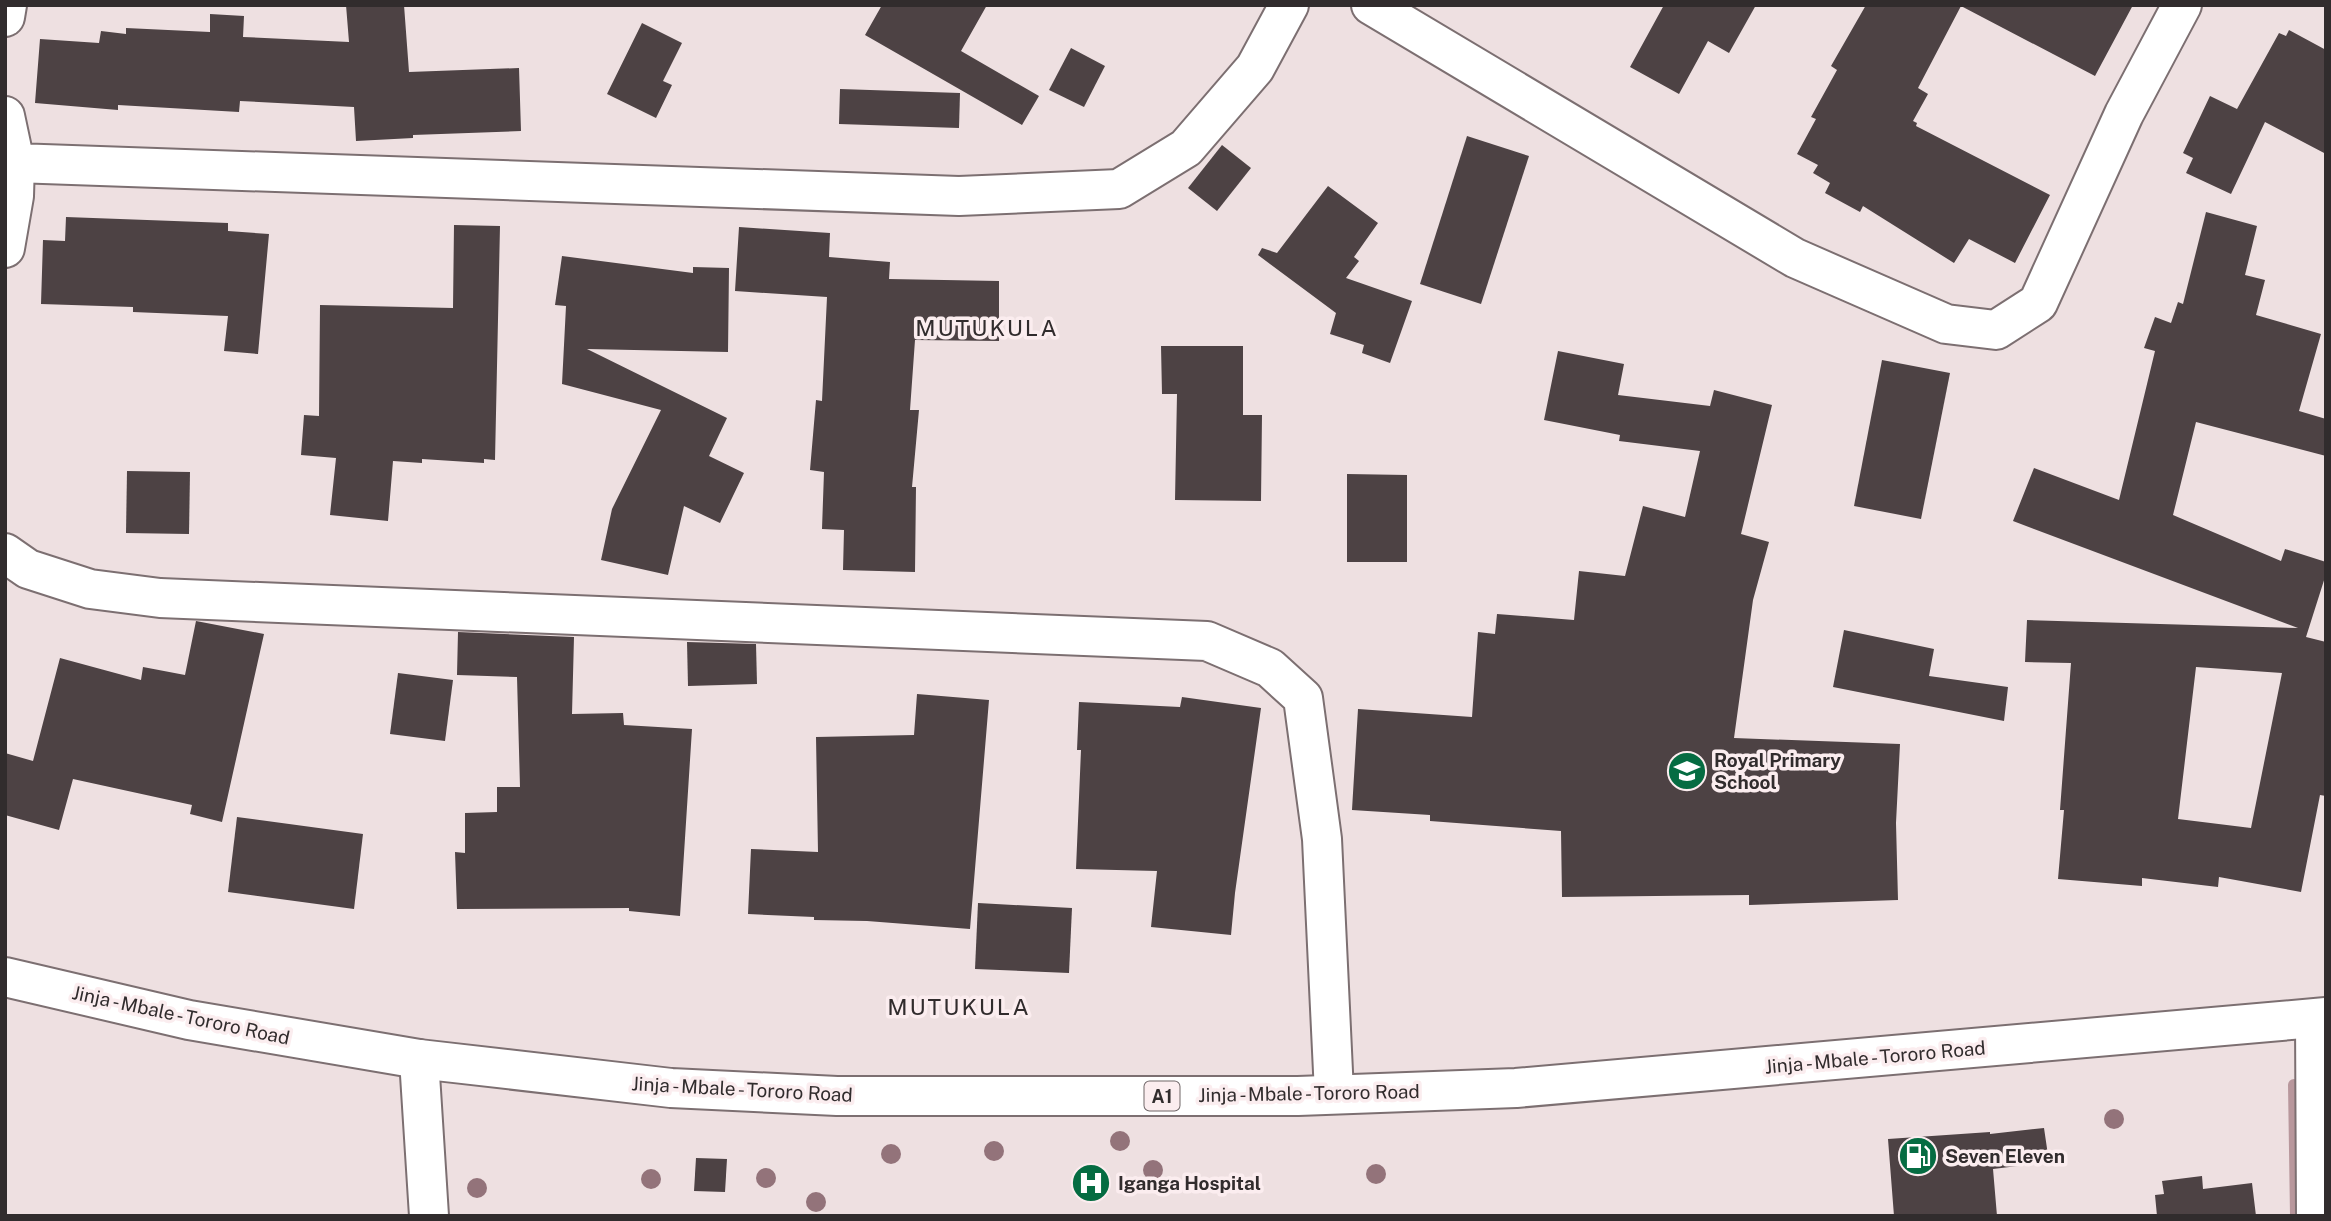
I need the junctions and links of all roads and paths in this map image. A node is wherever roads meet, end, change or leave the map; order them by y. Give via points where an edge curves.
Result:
1 (7, 5) edge
2 (1289, 5) edge
3 (1371, 5) edge
4 (2182, 5) edge
5 (5, 18) edge
6 (5, 116) edge
7 (16, 163) junction
8 (5, 248) edge
9 (5, 553) edge
10 (5, 977) edge
11 (2321, 1018) edge
12 (419, 1059) junction
13 (1334, 1093) junction
14 (429, 1216) edge
15 (2316, 1216) edge

1 - 5 street
2 - 7 street via 1255,68 1186,148 1119,189 958,196
3 - 4 street via 1795,258 1946,324 1996,330 2038,303 2124,114
6 - 7 street
7 - 8 street
9 - 13 street via 28,569 90,590 160,598 1207,641 1270,668 1303,698 1322,839
10 - 12 street, Jinja - Mbale - Tororo Road / A1 via 189,1020
11 - 13 street, Jinja - Mbale - Tororo Road / A1 via 1550,1086
11 - 15 street
12 - 13 street, Jinja - Mbale - Tororo Road / A1 via 671,1088 837,1096
12 - 14 street

